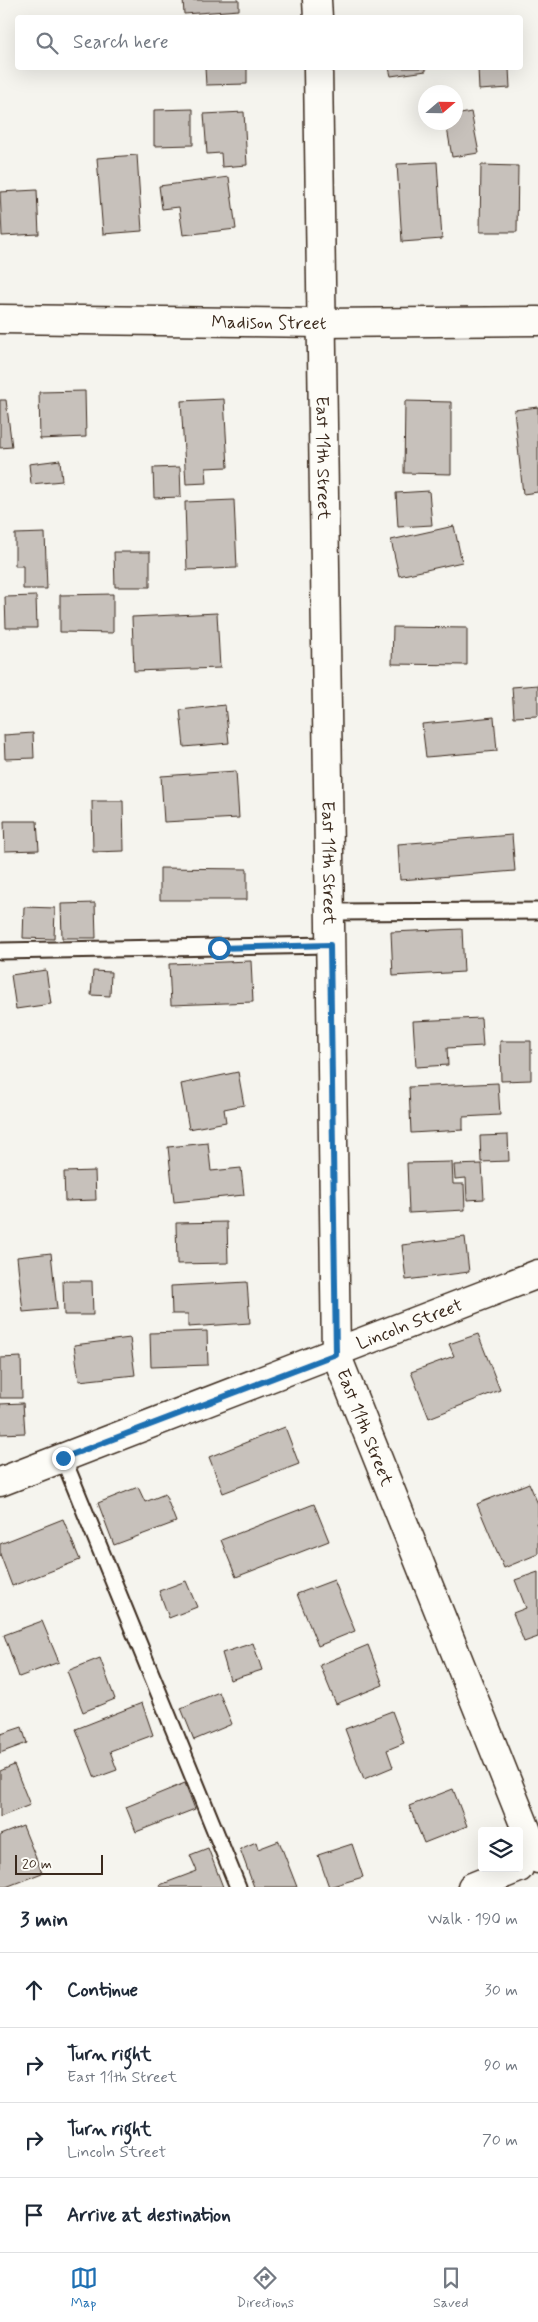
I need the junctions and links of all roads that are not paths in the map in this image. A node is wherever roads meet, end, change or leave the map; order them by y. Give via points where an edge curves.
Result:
1 (317, 0) edge
2 (318, 15) edge
3 (318, 70) edge
4 (0, 319) edge
5 (538, 322) edge
6 (322, 323) junction
7 (538, 911) edge
8 (330, 912) junction
9 (330, 945) junction
10 (0, 951) edge
11 (538, 1274) edge
12 (336, 1354) junction
13 (63, 1458) junction
14 (0, 1482) edge
15 (538, 1860) edge
16 (523, 1866) edge
17 (509, 1872) edge
18 (238, 1887) edge
19 (472, 1887) edge

1 - 2 street
3 - 6 street, East 11th Street
4 - 6 street, Madison Street
5 - 6 street, Madison Street
6 - 8 street, East 11th Street
7 - 8 lane
8 - 9 street, East 11th Street
9 - 10 lane
9 - 12 street, East 11th Street
11 - 12 street, Lincoln Street
12 - 13 street, Lincoln Street
12 - 15 street, East 11th Street
13 - 14 street, Lincoln Street
13 - 18 lane
15 - 16 street
17 - 19 street

